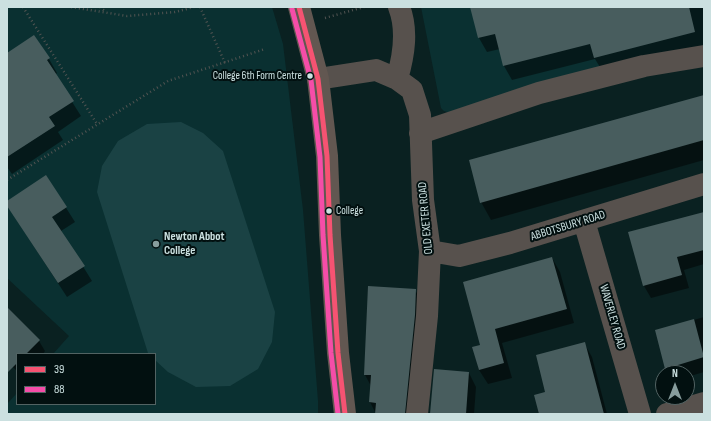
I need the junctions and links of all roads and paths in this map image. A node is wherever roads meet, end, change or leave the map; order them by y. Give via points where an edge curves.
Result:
1 (23, 7) edge
2 (71, 7) edge
3 (100, 7) edge
4 (194, 7) edge
5 (200, 7) edge
6 (299, 7) edge
7 (364, 7) edge
8 (399, 7) edge
9 (107, 13) junction
10 (324, 18) dead end
11 (265, 49) dead end
12 (704, 56) edge
13 (225, 63) junction
14 (318, 79) junction
15 (397, 79) junction
16 (97, 124) junction
17 (420, 133) junction
18 (7, 180) edge
19 (704, 184) edge
20 (584, 221) junction
21 (430, 250) junction
22 (704, 403) edge
23 (345, 414) edge
24 (417, 414) edge
25 (640, 414) edge
26 (667, 414) edge

1 - 16 path
2 - 9 path
3 - 9 path
4 - 9 path via 175,12 127,16
5 - 13 path
6 - 14 main road
7 - 10 path
8 - 15 street via 405,38
11 - 13 path
12 - 17 street via 644,66 539,93
13 - 16 path via 168,81
14 - 15 street, OLD EXETER ROAD via 376,70
14 - 23 main road via 327,156 338,353
15 - 17 street, OLD EXETER ROAD via 412,90 420,115
16 - 18 path
17 - 21 street, OLD EXETER ROAD via 423,200
19 - 20 street, ABBOTSBURY ROAD
20 - 21 street, ABBOTSBURY ROAD via 459,256
20 - 25 street, WAVERLEY ROAD
21 - 24 street, OLD EXETER ROAD via 427,316
22 - 26 street

